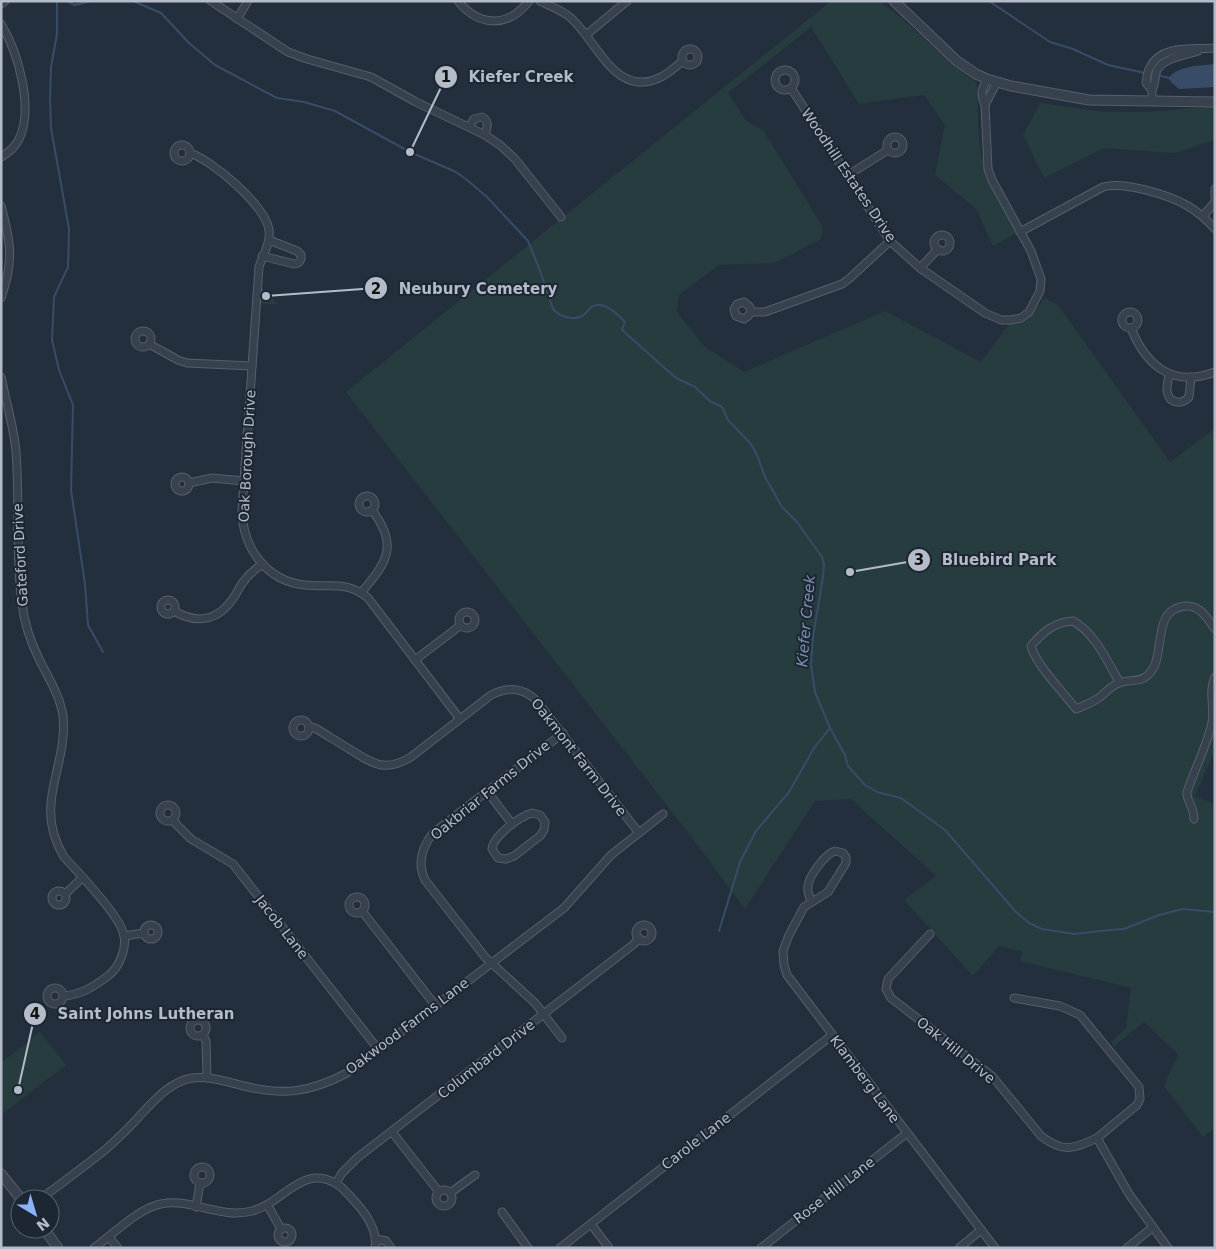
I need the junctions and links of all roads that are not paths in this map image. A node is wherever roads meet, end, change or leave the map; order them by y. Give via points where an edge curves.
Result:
1 (5, 1) edge
2 (211, 1) edge
3 (248, 1) edge
4 (458, 1) edge
5 (529, 1) edge
6 (540, 1) edge
7 (627, 1) edge
8 (894, 1) edge
9 (1, 4) edge
10 (237, 18) junction
11 (1, 24) edge
12 (586, 35) junction
13 (1215, 48) edge
14 (683, 61) dead end
15 (987, 79) junction
16 (996, 82) junction
17 (791, 88) dead end
18 (1152, 101) junction
19 (1215, 102) edge
20 (985, 105) junction
21 (469, 127) junction
22 (484, 134) junction
23 (888, 150) dead end
24 (190, 153) dead end
25 (1, 157) edge
26 (848, 175) junction
27 (1215, 189) edge
28 (1215, 198) edge
29 (1215, 202) edge
30 (1, 206) edge
31 (1203, 216) junction
32 (562, 217) dead end
33 (1215, 229) edge
34 (1020, 232) junction
35 (269, 240) junction
36 (890, 240) junction
37 (938, 249) dead end
38 (262, 256) junction
39 (920, 268) junction
40 (1, 298) edge
41 (751, 312) junction
42 (1131, 328) dead end
43 (149, 344) dead end
44 (252, 366) junction
45 (1215, 372) edge
46 (1169, 374) junction
47 (1, 377) edge
48 (1192, 377) junction
49 (244, 481) junction
50 (189, 483) dead end
51 (372, 510) dead end
52 (262, 564) junction
53 (361, 593) junction
54 (174, 611) dead end
55 (461, 625) dead end
56 (1215, 629) edge
57 (415, 660) junction
58 (1215, 677) edge
59 (1120, 682) junction
60 (460, 719) junction
61 (309, 727) dead end
62 (563, 733) junction
63 (487, 791) junction
64 (663, 814) dead end
65 (1194, 819) dead end
66 (172, 820) dead end
67 (512, 824) junction
68 (639, 833) junction
69 (82, 878) junction
70 (65, 894) dead end
71 (812, 902) junction
72 (362, 911) dead end
73 (144, 933) dead end
74 (930, 934) dead end
75 (124, 936) junction
76 (639, 938) dead end
77 (490, 963) junction
78 (63, 996) dead end
79 (1014, 998) dead end
80 (436, 1005) junction
81 (544, 1014) junction
82 (203, 1034) dead end
83 (832, 1035) junction
84 (562, 1038) dead end
85 (378, 1050) junction
86 (207, 1078) junction
87 (392, 1132) junction
88 (907, 1133) junction
89 (1097, 1138) junction
90 (1, 1174) edge
91 (475, 1175) dead end
92 (4, 1182) edge
93 (200, 1183) dead end
94 (336, 1183) junction
95 (56, 1189) edge
96 (439, 1192) junction
97 (450, 1193) junction
98 (268, 1206) junction
99 (196, 1207) junction
100 (502, 1212) dead end
101 (591, 1224) junction
102 (1153, 1227) junction
103 (281, 1229) dead end
104 (981, 1230) junction
105 (110, 1236) junction
106 (376, 1239) junction
107 (94, 1248) edge
108 (118, 1248) edge
109 (375, 1248) edge
110 (391, 1248) edge
111 (528, 1248) edge
112 (560, 1248) edge
113 (609, 1248) edge
114 (761, 1248) edge
115 (959, 1248) edge
116 (995, 1248) edge
117 (1127, 1248) edge
118 (1168, 1248) edge

1 - 9 street
2 - 10 street
3 - 10 street
4 - 5 street via 472,15 493,21 514,16
6 - 12 street via 570,17
7 - 12 street
8 - 15 street via 957,61
10 - 21 street via 288,52 371,77
11 - 25 street via 19,63 24,91 22,132 14,147
12 - 14 street via 618,74 634,81 654,80
13 - 18 street via 1173,50 1160,56 1149,68 1146,83 1152,90
15 - 16 street
15 - 20 street, Woodhill Estates Drive via 981,92
16 - 18 street via 1089,100
16 - 20 street
17 - 26 street, Woodhill Estates Drive
18 - 19 street
20 - 34 street, Woodhill Estates Drive via 988,169
21 - 22 street
21 - 22 street via 474,119 482,117 488,125
22 - 32 street via 515,159
23 - 26 street
24 - 35 street via 201,157 226,176 258,208 267,223
26 - 36 street, Woodhill Estates Drive
27 - 28 street
29 - 31 street
30 - 40 street via 11,261
31 - 33 street
31 - 34 street via 1175,200 1116,185 1104,188
34 - 39 street, Woodhill Estates Drive via 1041,279 1040,291 1022,318 993,318
35 - 38 street, Oak Borough Drive
35 - 38 street via 297,251 301,260 294,264
36 - 39 street, Woodhill Estates Drive
36 - 41 street via 842,284 765,312
37 - 39 street
38 - 44 street, Oak Borough Drive
41 - 41 street via 741,318 736,316 734,309 744,302
42 - 46 street via 1136,342 1148,358
43 - 44 street via 187,363
44 - 49 street, Oak Borough Drive
45 - 48 street
46 - 48 street
46 - 48 street via 1169,397 1180,403 1189,397
47 - 69 street, Gateford Drive via 16,449 22,603 33,645 58,695 62,716 61,744 49,808 51,822 58,847
49 - 50 street via 212,478
49 - 52 street, Oak Borough Drive via 242,516 245,534
51 - 53 street via 386,534 388,550 379,572
52 - 53 street, Oak Borough Drive via 293,583 347,586
52 - 54 street via 245,579 229,604 216,615 199,619 184,617
53 - 57 street, Oak Borough Drive
55 - 57 street
56 - 59 street via 1193,606 1177,608 1163,624 1151,673 1146,678
57 - 60 street, Oak Borough Drive
58 - 65 street via 1211,690 1212,723 1186,797 1193,808
59 - 59 street via 1092,638 1073,620 1055,624 1031,646 1076,709
60 - 61 street, Oakmont Farm Drive via 412,757 391,765 372,763
60 - 62 street, Oakmont Farm Drive via 491,695 514,689 536,700
62 - 63 street, Oakbriar Farms Drive
62 - 68 street, Oakmont Farm Drive
63 - 67 street
63 - 77 street, Oakbriar Farms Drive via 433,833 424,848 421,865 425,880
64 - 68 street, Oakwood Farms Lane
66 - 85 street, Jacob Lane via 191,839 233,864
67 - 67 street via 493,845 494,853 502,859 510,858 540,836 545,826 540,815 532,813
68 - 77 street, Oakwood Farms Lane via 604,862 564,908
69 - 70 street
69 - 75 street, Gateford Drive via 117,920
71 - 71 street, Klamberg Lane via 828,892 846,863 843,853 835,851 824,858 808,883
71 - 83 street, Klamberg Lane via 804,908 789,935 783,951 784,965 793,984
72 - 80 street
73 - 75 street
74 - 89 street, Oak Hill Drive via 888,979 886,989 891,998 992,1076 1050,1143 1070,1148
75 - 78 street via 122,956 112,973 83,992
76 - 81 street, Columbard Drive
77 - 80 street, Oakwood Farms Lane
77 - 81 street, Oakbriar Farms Drive
79 - 89 street via 1060,1006 1080,1015 1139,1088 1137,1105
80 - 85 street, Oakwood Farms Lane
81 - 84 street, Oakbriar Farms Drive
81 - 87 street, Columbard Drive
82 - 86 street
83 - 88 street, Klamberg Lane
83 - 101 street, Carole Lane
85 - 86 street, Oakwood Farms Lane via 347,1073 298,1091 282,1092
86 - 95 street, Oakwood Farms Lane via 191,1078 164,1092 103,1151
87 - 94 street, Columbard Drive via 348,1166
87 - 96 street
88 - 104 street, Klamberg Lane
88 - 114 street, Rose Hill Lane
89 - 102 street via 1125,1188
90 - 92 street
91 - 97 street
93 - 99 street
94 - 98 street via 321,1179 303,1181
94 - 106 street via 367,1217
96 - 97 street
96 - 97 street via 436,1199 443,1206 450,1203
98 - 99 street via 232,1214
98 - 103 street
99 - 105 street via 169,1203 153,1206
100 - 111 street
101 - 112 street, Carole Lane
101 - 113 street
102 - 117 street
102 - 118 street
104 - 115 street
104 - 116 street, Klamberg Lane
105 - 107 street
105 - 108 street
106 - 109 street
106 - 110 street via 386,1241

